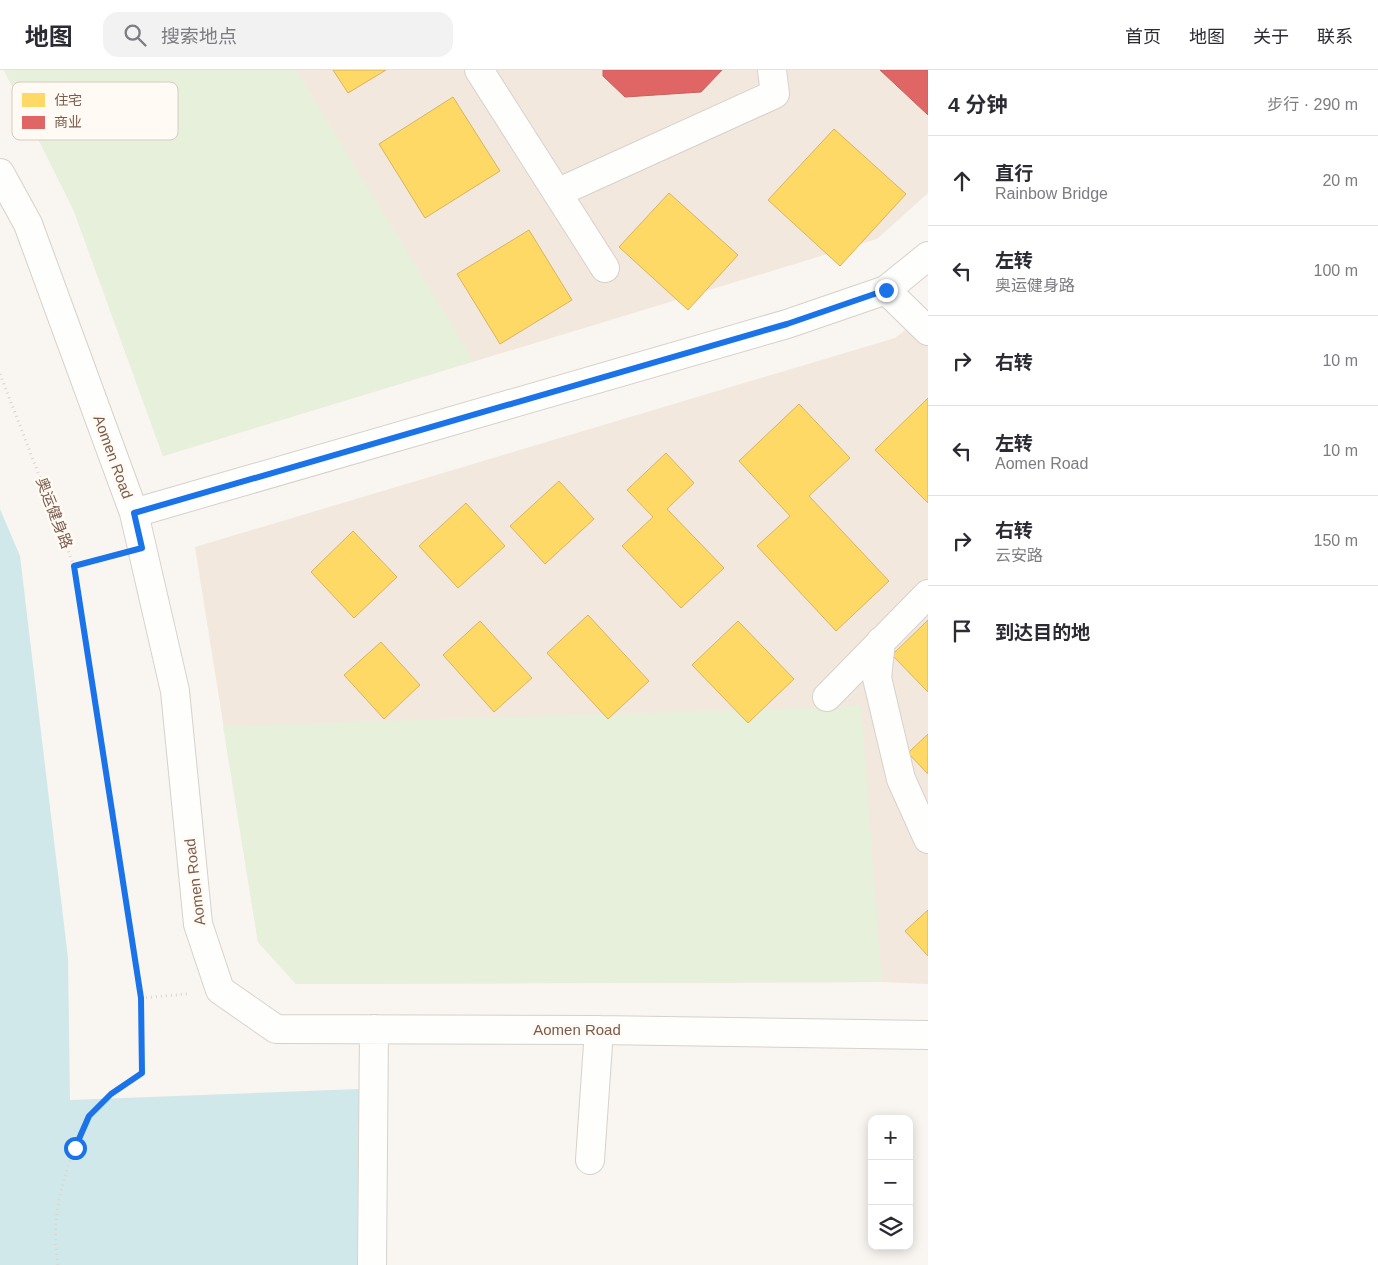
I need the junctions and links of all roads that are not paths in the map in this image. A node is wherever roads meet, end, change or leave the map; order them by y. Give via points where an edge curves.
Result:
1 (479, 70) edge
2 (772, 70) edge
3 (0, 173) edge
4 (557, 193) junction
5 (928, 256) edge
6 (605, 268) dead end
7 (886, 290) junction
8 (928, 331) edge
9 (134, 513) junction
10 (928, 594) edge
11 (881, 641) junction
12 (827, 698) dead end
13 (928, 839) edge
14 (374, 1029) junction
15 (599, 1030) junction
16 (928, 1035) edge
17 (590, 1160) dead end
18 (372, 1265) edge

1 - 4 street
2 - 4 street via 775,94
3 - 9 street, Aomen Road via 28,224
4 - 6 street
5 - 7 street
7 - 8 street
7 - 9 street via 787,324
9 - 14 street, Aomen Road via 175,691 198,924 220,990 276,1029
10 - 11 street
11 - 12 street
11 - 13 street via 879,688 901,779
14 - 15 street, Aomen Road
14 - 18 street
15 - 16 street, Aomen Road
15 - 17 street

